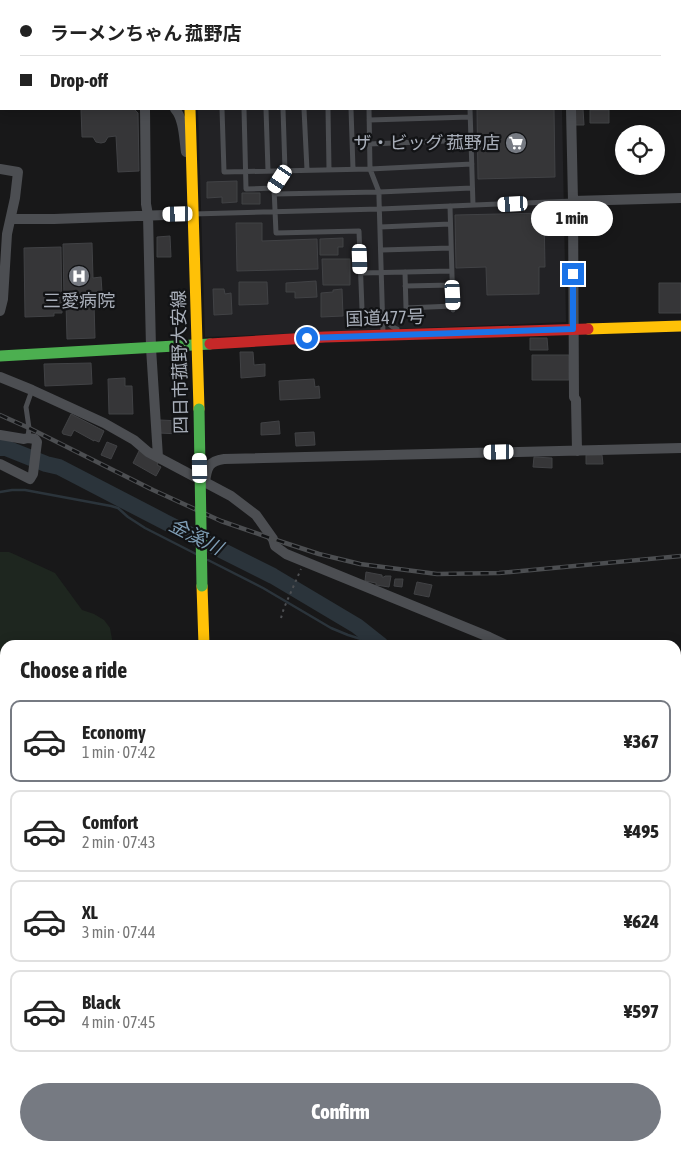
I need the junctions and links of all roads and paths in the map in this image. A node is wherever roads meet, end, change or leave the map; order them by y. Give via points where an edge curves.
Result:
1 (145, 110) edge
2 (176, 110) edge
3 (190, 110) edge
4 (195, 110) edge
5 (222, 110) edge
6 (244, 110) edge
7 (266, 110) edge
8 (283, 110) edge
9 (304, 110) edge
10 (328, 110) edge
11 (352, 110) edge
12 (369, 110) edge
13 (470, 110) edge
14 (571, 110) edge
15 (470, 117) junction
16 (369, 120) junction
17 (471, 140) junction
18 (369, 144) junction
19 (472, 164) junction
20 (0, 169) edge
21 (329, 169) junction
22 (353, 169) junction
23 (370, 169) junction
24 (283, 170) junction
25 (306, 170) junction
26 (245, 171) junction
27 (268, 171) junction
28 (192, 187) junction
29 (472, 188) junction
30 (274, 191) junction
31 (378, 192) junction
32 (681, 198) edge
33 (573, 201) junction
34 (473, 205) junction
35 (450, 206) junction
36 (197, 209) junction
37 (380, 209) junction
38 (275, 212) junction
39 (212, 213) junction
40 (148, 214) junction
41 (11, 219) junction
42 (450, 224) junction
43 (380, 227) junction
44 (451, 248) junction
45 (381, 250) junction
46 (451, 270) junction
47 (381, 272) junction
48 (405, 272) junction
49 (361, 273) junction
50 (452, 284) junction
51 (405, 286) junction
52 (382, 306) junction
53 (362, 310) dead end
54 (0, 311) edge
55 (681, 326) edge
56 (573, 329) junction
57 (359, 330) dead end
58 (380, 331) junction
59 (425, 334) junction
60 (325, 337) junction
61 (198, 345) junction
62 (150, 348) junction
63 (0, 356) edge
64 (0, 377) edge
65 (32, 390) junction
66 (0, 435) edge
67 (28, 438) junction
68 (681, 448) edge
69 (577, 450) junction
70 (158, 457) junction
71 (0, 464) edge
72 (206, 482) junction
73 (299, 575) dead end
74 (281, 618) dead end
75 (204, 640) edge
76 (495, 640) edge

1 - 40 street
2 - 28 street via 180,118
3 - 28 main road, 四日市菰野大安線
4 - 36 lane
5 - 26 lane via 224,172
6 - 26 lane
7 - 27 lane
8 - 24 lane
9 - 25 lane
10 - 21 lane
11 - 22 lane
12 - 16 lane
13 - 15 lane
14 - 33 street
15 - 16 lane
15 - 17 lane
16 - 18 lane
17 - 18 lane
17 - 19 lane
18 - 23 lane
19 - 23 lane
19 - 29 lane
20 - 41 street via 18,172
21 - 22 lane
21 - 25 lane
22 - 23 lane
23 - 31 lane
24 - 25 lane
24 - 27 lane
24 - 30 lane
26 - 27 lane
26 - 30 lane via 246,189
28 - 36 main road, 四日市菰野大安線
29 - 31 lane
29 - 34 lane
30 - 31 lane
30 - 38 lane
31 - 37 lane
32 - 33 street
33 - 34 lane
33 - 56 street
34 - 35 lane
35 - 37 lane
35 - 42 lane
36 - 39 lane
36 - 39 lane
36 - 40 street
36 - 61 main road, 四日市菰野大安線
37 - 38 lane
37 - 43 lane
38 - 39 lane
38 - 49 lane via 276,233 359,230
40 - 41 street
40 - 62 street
41 - 54 street
42 - 43 lane
42 - 44 lane
43 - 45 lane
44 - 45 lane
44 - 46 lane
45 - 47 lane
46 - 48 lane
46 - 50 lane
47 - 48 lane
47 - 49 lane
47 - 52 lane
48 - 51 lane
49 - 53 lane
50 - 51 lane
50 - 51 lane via 453,308 406,308
52 - 58 lane
52 - 58 lane
52 - 59 lane via 391,326 401,331
55 - 56 main road, 国道477号
56 - 59 main road, 国道477号
56 - 69 street
57 - 60 lane
58 - 59 main road, 国道477号
58 - 60 main road, 国道477号
60 - 61 main road, 国道477号
61 - 62 main road, 国道477号
61 - 75 main road, 四日市菰野大安線, bridge
62 - 63 main road, 国道477号
62 - 70 street
64 - 65 street
65 - 67 lane via 26,407
65 - 70 street via 104,423
66 - 67 street
67 - 71 street via 37,442 30,479
68 - 69 street
69 - 72 street via 224,459 214,460 206,472
70 - 72 street
72 - 76 street via 256,516 275,546 286,554
73 - 74 path

